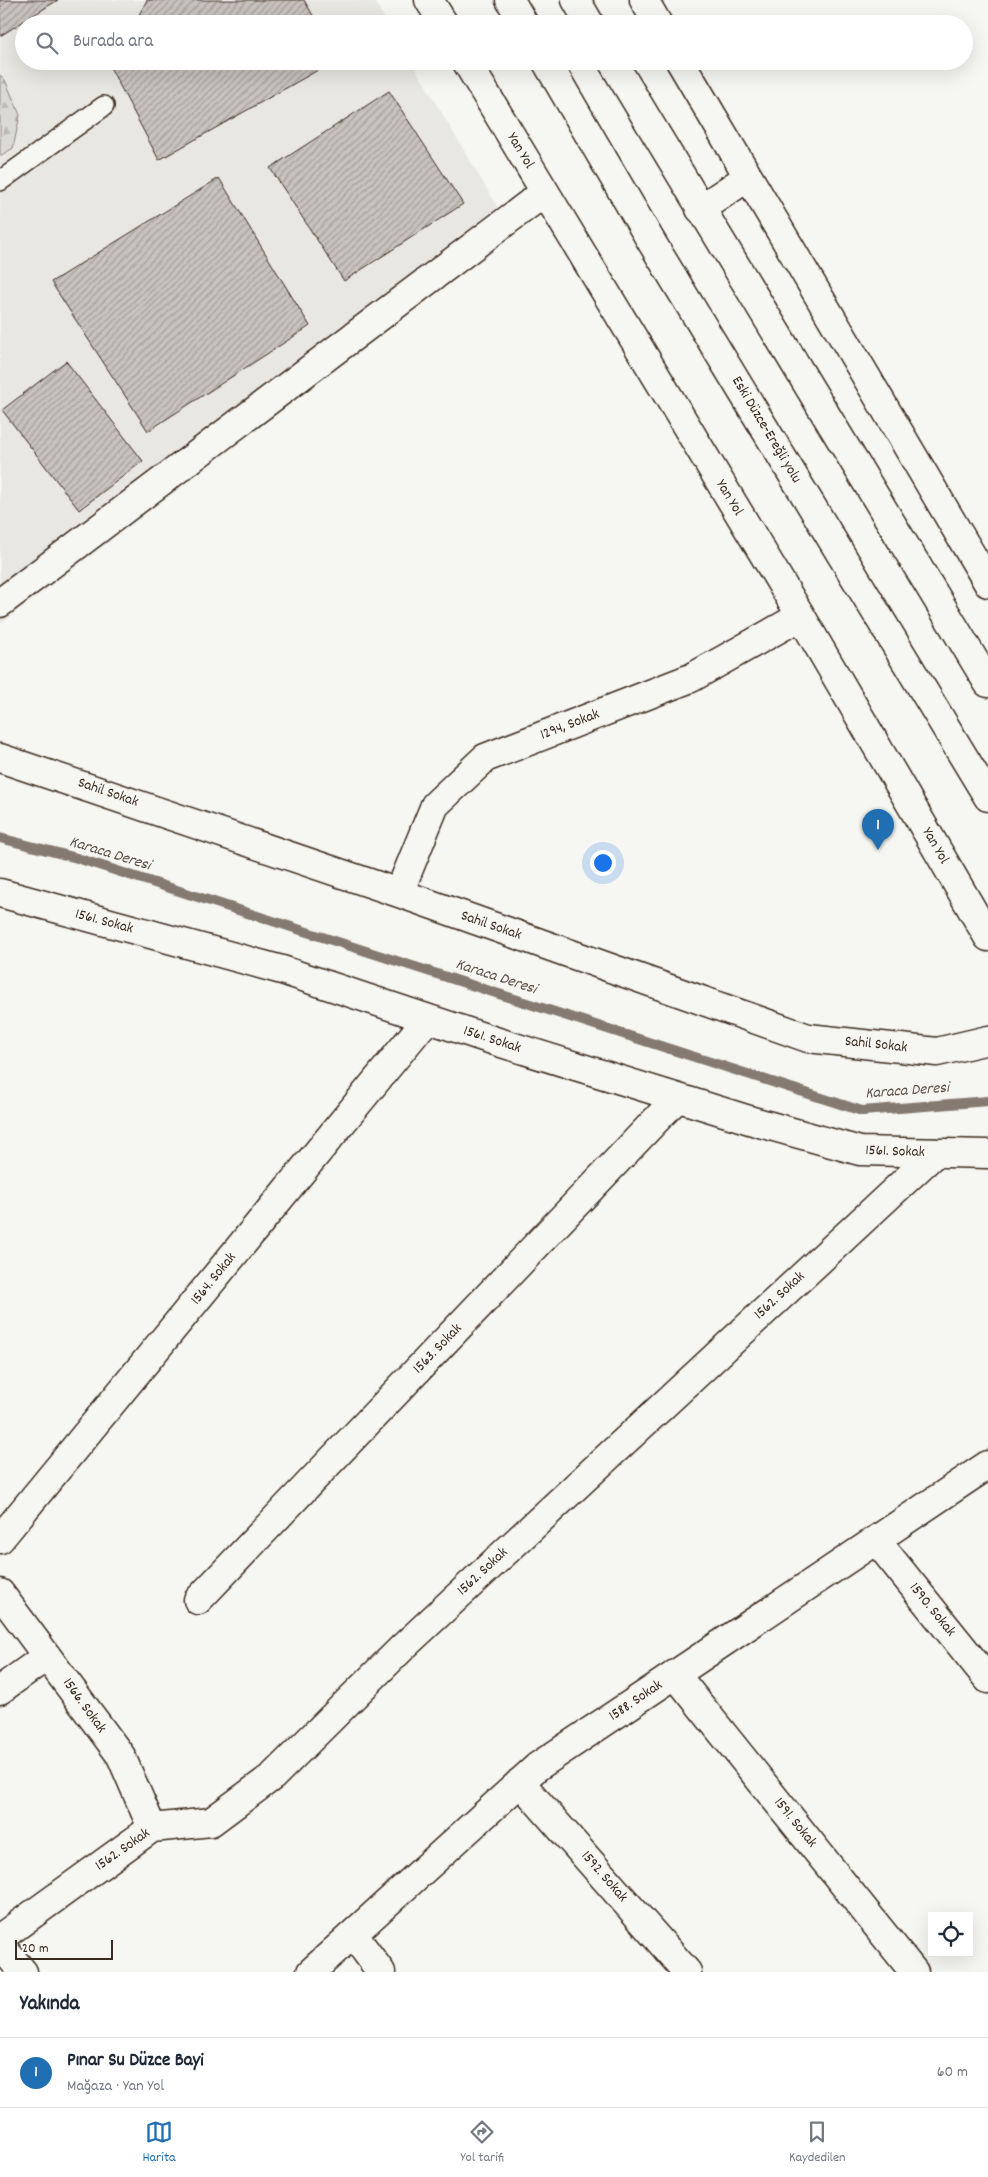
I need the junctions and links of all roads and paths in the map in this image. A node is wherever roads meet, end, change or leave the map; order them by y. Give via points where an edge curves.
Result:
1 (429, 0) edge
2 (576, 0) edge
3 (644, 0) edge
4 (438, 15) edge
5 (585, 15) edge
6 (653, 15) edge
7 (471, 70) edge
8 (551, 70) edge
9 (617, 70) edge
10 (685, 70) edge
11 (104, 106) dead end
12 (748, 177) junction
13 (0, 181) edge
14 (545, 192) junction
15 (700, 209) junction
16 (988, 583) edge
17 (0, 603) edge
18 (801, 616) junction
19 (988, 683) edge
20 (0, 758) edge
21 (988, 797) edge
22 (399, 893) junction
23 (0, 894) edge
24 (988, 937) edge
25 (427, 1019) junction
26 (988, 1040) edge
27 (677, 1098) junction
28 (935, 1153) junction
29 (988, 1154) edge
30 (986, 1471) edge
31 (0, 1539) edge
32 (876, 1540) junction
33 (0, 1593) edge
34 (198, 1600) dead end
35 (47, 1656) junction
36 (676, 1674) junction
37 (988, 1679) edge
38 (0, 1690) edge
39 (520, 1782) junction
40 (152, 1828) junction
41 (354, 1934) junction
42 (0, 1938) edge
43 (0, 1945) edge
44 (23, 1972) edge
45 (311, 1972) edge
46 (381, 1972) edge
47 (687, 1972) edge
48 (914, 1972) edge

1 - 4 street
2 - 5 street
3 - 6 street
7 - 14 street, Yan Yol
8 - 21 street, Eski Düzce-Ereğli yolu
9 - 15 street
10 - 12 street
11 - 13 lane
12 - 15 street
12 - 16 street
14 - 17 street
14 - 18 street, Yan Yol
15 - 19 street
18 - 22 street, 1294, Sokak via 691,678 485,758 435,805
18 - 24 street, Yan Yol
20 - 22 street, Sahil Sokak
22 - 26 street, Sahil Sokak via 808,1038 937,1052
23 - 25 street, 1561. Sokak via 282,970
25 - 27 street, 1561. Sokak
25 - 31 street, 1564. Sokak
27 - 28 street, 1561. Sokak via 860,1151
27 - 34 street, 1563. Sokak
28 - 29 street, 1561. Sokak
28 - 40 street, 1562. Sokak via 410,1640 273,1776 211,1822
30 - 32 street, 1588. Sokak
32 - 36 street, 1588. Sokak
32 - 37 street, 1590. Sokak
33 - 35 street, 1566. Sokak
35 - 38 street
35 - 40 street, 1566. Sokak via 121,1756
36 - 39 street, 1588. Sokak via 537,1767
36 - 48 street, 1591. Sokak
39 - 41 street, 1588. Sokak
39 - 47 street, 1592. Sokak
40 - 42 street, 1562. Sokak
41 - 45 street, 1588. Sokak
41 - 46 street
43 - 44 street

